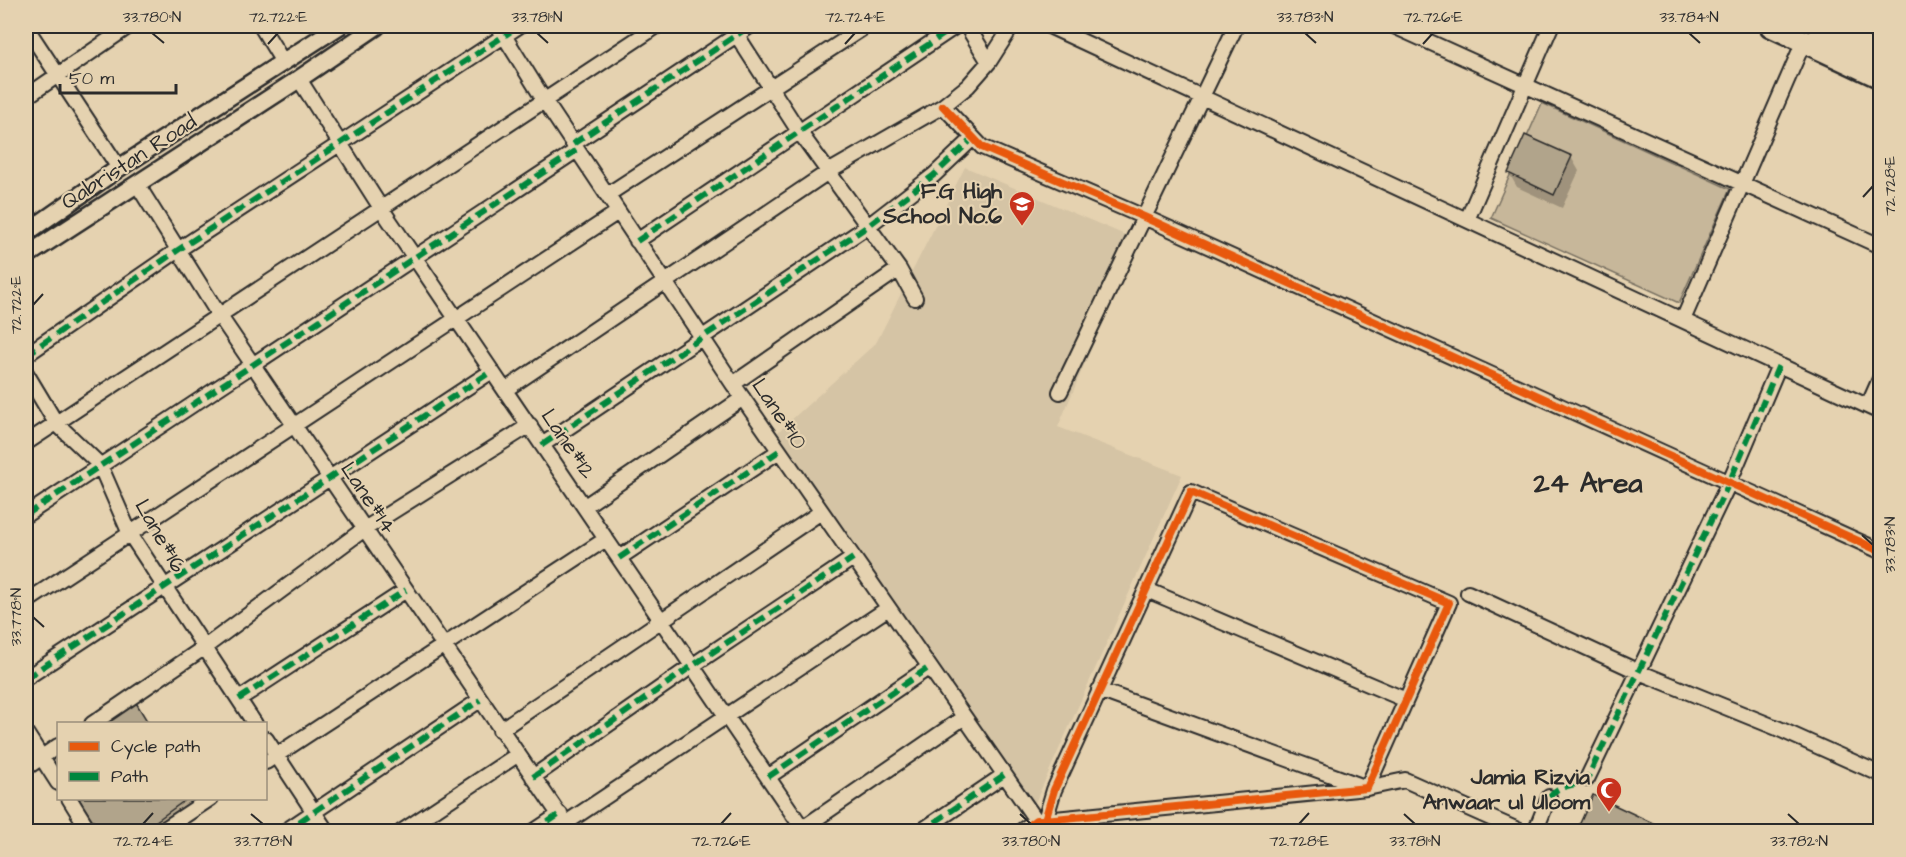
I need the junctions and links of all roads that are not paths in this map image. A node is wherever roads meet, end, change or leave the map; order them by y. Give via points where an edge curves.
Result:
1 (129, 26) edge
2 (261, 26) edge
3 (377, 26) edge
4 (519, 26) edge
5 (657, 26) edge
6 (750, 26) edge
7 (866, 26) edge
8 (956, 26) edge
9 (967, 26) edge
10 (1012, 26) edge
11 (1049, 26) edge
12 (1236, 26) edge
13 (1394, 26) edge
14 (1551, 26) edge
15 (1771, 26) edge
16 (26, 27) edge
17 (335, 28) edge
18 (734, 30) edge
19 (501, 31) edge
20 (1811, 33) edge
21 (1842, 40) edge
22 (341, 48) junction
23 (1881, 54) edge
24 (283, 62) junction
25 (989, 62) junction
26 (57, 76) junction
27 (1881, 77) edge
28 (299, 80) junction
29 (1528, 84) junction
30 (772, 89) junction
31 (1202, 96) junction
32 (26, 97) edge
33 (544, 100) junction
34 (943, 106) junction
35 (798, 130) junction
36 (972, 139) junction
37 (341, 145) junction
38 (575, 147) junction
39 (119, 168) junction
40 (828, 172) junction
41 (1741, 182) junction
42 (137, 184) junction
43 (607, 195) junction
44 (381, 208) junction
45 (618, 212) junction
46 (1144, 217) junction
47 (1467, 220) junction
48 (868, 226) junction
49 (26, 233) edge
50 (637, 241) junction
51 (1881, 246) edge
52 (178, 250) junction
53 (26, 256) edge
54 (415, 258) junction
55 (899, 269) junction
56 (664, 281) junction
57 (915, 298) dead end
58 (219, 315) junction
59 (456, 318) junction
60 (1683, 320) junction
61 (702, 338) junction
62 (26, 355) edge
63 (1779, 365) junction
64 (253, 366) junction
65 (492, 371) junction
66 (26, 373) edge
67 (1881, 380) edge
68 (733, 384) junction
69 (505, 390) junction
70 (1060, 392) dead end
71 (742, 398) junction
72 (1874, 409) edge
73 (56, 423) junction
74 (530, 425) junction
75 (294, 426) junction
76 (26, 443) edge
77 (543, 445) junction
78 (779, 451) junction
79 (100, 465) junction
80 (329, 477) junction
81 (1730, 483) junction
82 (585, 506) junction
83 (821, 512) junction
84 (26, 515) edge
85 (363, 530) junction
86 (130, 534) junction
87 (606, 539) junction
88 (1881, 551) edge
89 (619, 558) junction
90 (853, 558) junction
91 (165, 586) junction
92 (405, 590) junction
93 (1147, 590) junction
94 (1468, 593) dead end
95 (26, 602) edge
96 (887, 609) junction
97 (662, 620) junction
98 (205, 646) junction
99 (443, 646) junction
100 (692, 666) junction
101 (928, 668) junction
102 (1639, 672) junction
103 (26, 678) edge
104 (1099, 690) junction
105 (239, 699) junction
106 (480, 700) junction
107 (1406, 700) junction
108 (726, 715) junction
109 (963, 718) junction
110 (93, 722) edge
111 (254, 722) edge
112 (500, 730) junction
113 (26, 734) edge
114 (267, 743) edge
115 (57, 747) edge
116 (517, 755) junction
117 (42, 758) junction
118 (271, 759) edge
119 (26, 768) edge
120 (1881, 774) edge
121 (1004, 775) junction
122 (533, 777) junction
123 (768, 777) junction
124 (1587, 779) dead end
125 (57, 781) edge
126 (1367, 788) junction
127 (1549, 797) dead end
128 (70, 800) edge
129 (207, 800) edge
130 (314, 812) junction
131 (565, 823) edge
132 (1044, 824) edge
133 (801, 830) edge
134 (90, 831) edge
135 (160, 831) edge
136 (284, 831) edge
137 (327, 831) edge
138 (401, 831) edge
139 (533, 831) edge
140 (920, 831) edge
141 (1020, 831) edge
142 (1522, 831) edge
143 (1535, 831) edge

1 - 26 street
2 - 24 street
3 - 22 street, Qabristan Road
4 - 19 street
5 - 33 street
6 - 18 street
7 - 30 street
8 - 35 street
9 - 25 street
10 - 25 street
11 - 31 street
12 - 31 street
13 - 29 street
14 - 29 street
15 - 20 main road
16 - 26 street
17 - 22 street
17 - 24 street, Qabristan Road
18 - 30 street
18 - 38 street
19 - 33 street, Lane#10
19 - 37 street
20 - 21 main road
20 - 41 street
21 - 23 main road
21 - 27 main road
22 - 28 street, Qabristan Road
24 - 39 street, Qabristan Road
25 - 34 street
26 - 32 street
26 - 39 street
28 - 37 street, Lane#12
28 - 42 street, Qabristan Road
29 - 41 street
29 - 47 street
30 - 35 street
30 - 43 street
31 - 46 street
31 - 47 street
33 - 38 street, Lane#10
33 - 44 street
34 - 36 street
34 - 40 street
35 - 40 street
35 - 50 street
36 - 46 street via 982,147
36 - 48 street via 934,176
37 - 44 street, Lane#12
37 - 52 street
38 - 43 street, Lane#10
38 - 54 street
39 - 49 street, Qabristan Road
40 - 48 street
40 - 56 street
41 - 51 street
41 - 60 street
42 - 52 street, Lane#14
42 - 53 street, Qabristan Road
43 - 45 street, Lane#10
44 - 54 street, Lane#12
44 - 58 street
45 - 50 street, Lane#10
45 - 59 street
46 - 70 street
46 - 81 street
47 - 60 street
48 - 55 street
48 - 61 street
50 - 56 street, Lane#10
52 - 58 street, Lane#14
52 - 62 street
54 - 59 street, Lane#12
54 - 64 street
55 - 57 street
55 - 68 street
56 - 61 street, Lane#10
56 - 69 street
58 - 64 street, Lane#14
58 - 73 street
59 - 65 street, Lane#12
59 - 75 street
60 - 63 street
61 - 68 street, Lane#10
61 - 77 street
63 - 72 street
63 - 81 street
64 - 75 street, Lane#14
64 - 79 street
65 - 69 street, Lane#12
65 - 80 street
66 - 73 street, Lane#16
67 - 72 street
68 - 71 street, Lane#10
69 - 74 street, Lane#12
71 - 78 street, Lane#10
71 - 82 street
73 - 76 street
73 - 79 street, Lane#16
74 - 77 street, Lane#12
74 - 85 street
75 - 80 street, Lane#14
75 - 86 street
77 - 82 street, Lane#12
78 - 83 street, Lane#10
78 - 89 street
79 - 84 street
79 - 86 street, Lane#16
80 - 85 street, Lane#14
80 - 91 street
81 - 88 street
81 - 102 street
82 - 87 street, Lane#12
83 - 90 street, Lane#10
83 - 97 street
85 - 92 street, Lane#14
85 - 98 street
86 - 91 street, Lane#16
86 - 95 street
87 - 89 street, Lane#12
87 - 99 street
89 - 97 street, Lane#12
90 - 96 street, Lane#10
90 - 100 street
91 - 98 street, Lane#16
91 - 103 street
92 - 99 street, Lane#14
92 - 105 street
93 - 104 street
93 - 107 street
93 - 107 street via 1191,492 1449,603
94 - 102 street
96 - 101 street, Lane#10
96 - 108 street
97 - 100 street, Lane#12
97 - 112 street
98 - 105 street, Lane#16
98 - 110 street
99 - 106 street, Lane#14
99 - 118 street
100 - 108 street, Lane#12
100 - 122 street
101 - 109 street, Lane#10
101 - 123 street
102 - 120 street
102 - 124 street
104 - 126 street
104 - 132 street via 1054,790
105 - 111 street, Lane#16
106 - 112 street, Lane#14
106 - 130 street
107 - 126 street
108 - 123 street, Lane#12
108 - 131 street
109 - 121 street, Lane#10
109 - 133 street
112 - 116 street, Lane#14
113 - 117 street
114 - 118 street
115 - 117 street
116 - 122 street, Lane#14
116 - 138 street
117 - 119 street
117 - 125 street
118 - 130 street
121 - 132 street, Lane#10
121 - 140 street
122 - 131 street, Lane#14
123 - 133 street, Lane#12
126 - 132 street
126 - 142 street via 1405,780
127 - 143 street
128 - 134 street
129 - 135 street
130 - 136 street
130 - 137 street
131 - 139 street
132 - 141 street

